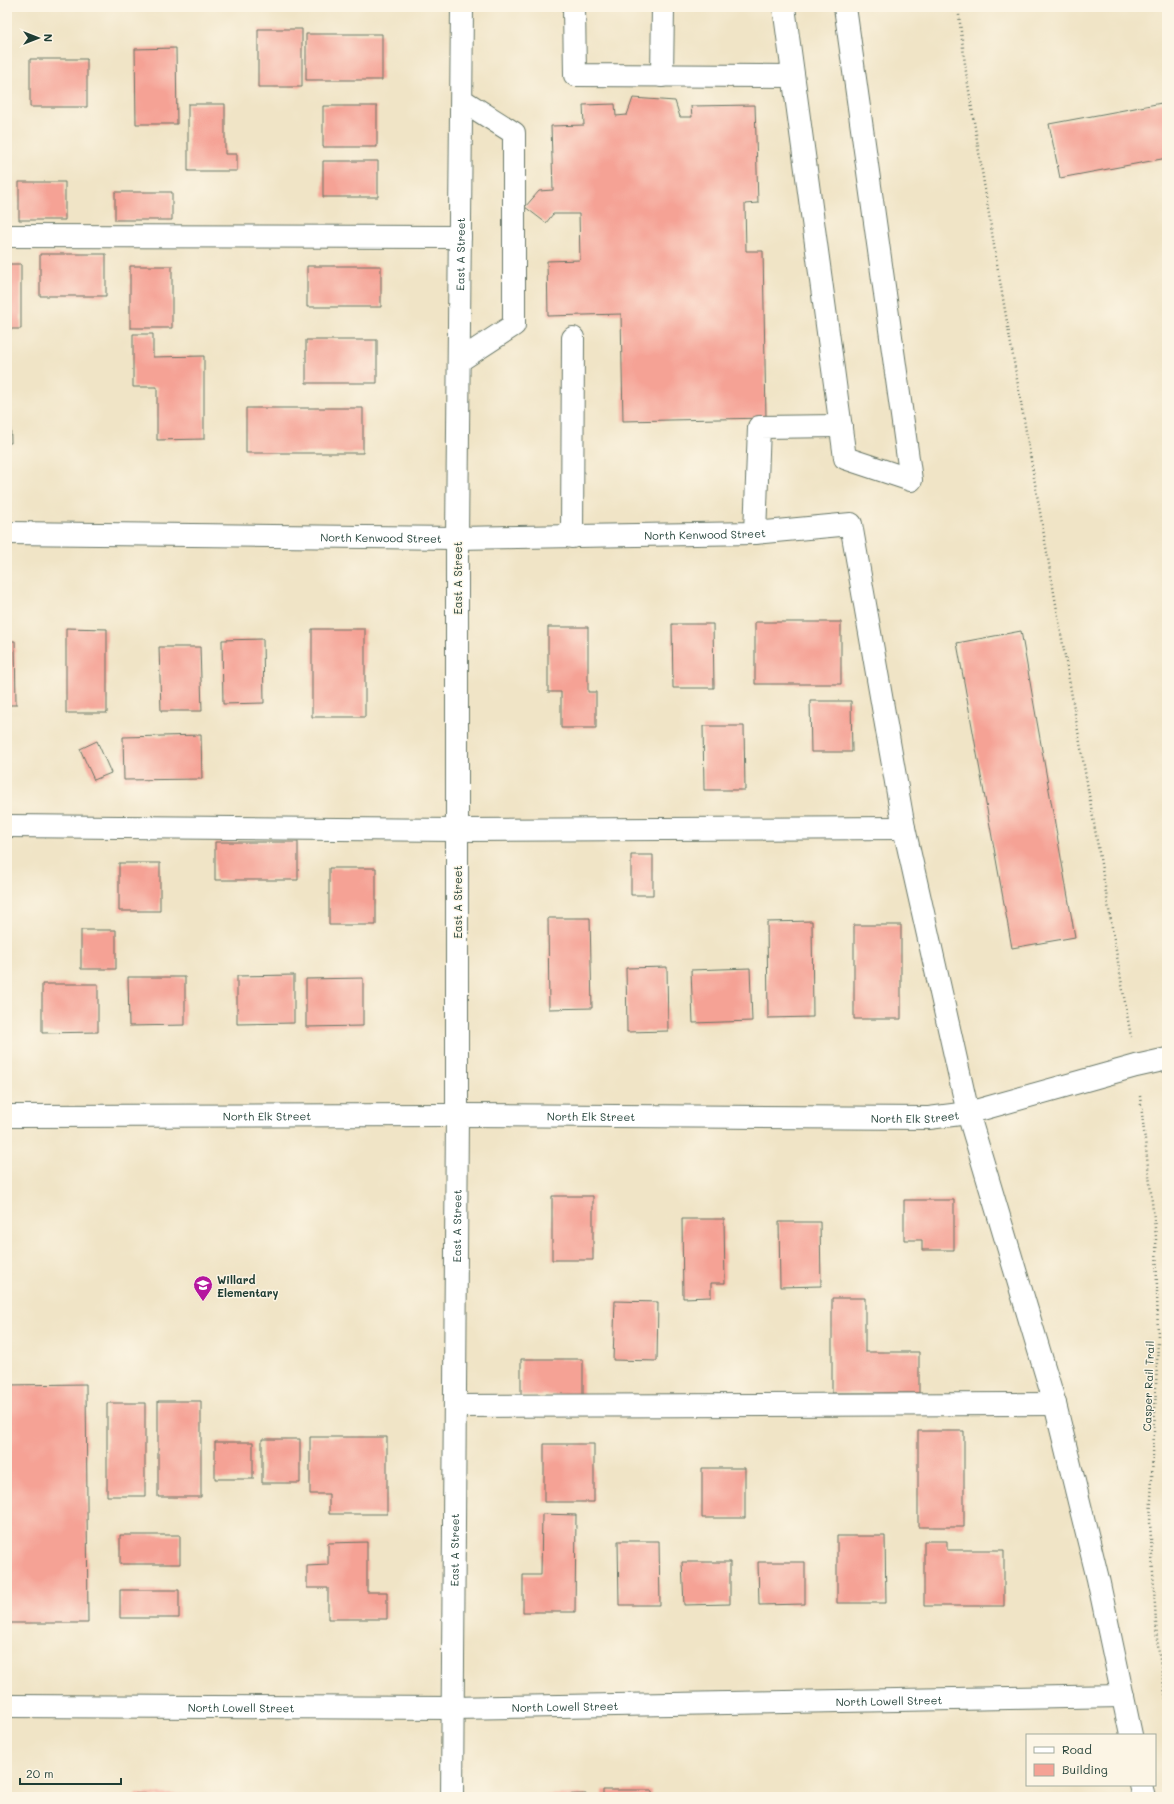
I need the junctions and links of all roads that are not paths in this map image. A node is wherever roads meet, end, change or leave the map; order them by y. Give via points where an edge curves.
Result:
1 (462, 7) edge
2 (574, 7) edge
3 (663, 7) edge
4 (784, 7) edge
5 (845, 7) edge
6 (662, 76) junction
7 (792, 76) junction
8 (462, 100) junction
9 (7, 236) edge
10 (460, 237) junction
11 (573, 338) dead end
12 (459, 361) junction
13 (841, 426) junction
14 (7, 533) edge
15 (755, 533) junction
16 (572, 537) junction
17 (457, 538) junction
18 (7, 826) edge
19 (904, 828) junction
20 (457, 830) junction
21 (1167, 1060) edge
22 (968, 1113) junction
23 (458, 1115) junction
24 (7, 1116) edge
25 (1054, 1404) junction
26 (455, 1406) junction
27 (1123, 1696) junction
28 (7, 1706) edge
29 (452, 1708) junction
30 (1131, 1734) edge
31 (1141, 1786) edge
32 (452, 1797) edge
33 (1144, 1797) edge

1 - 8 street, East A Street
2 - 6 street via 575,75
3 - 6 street
4 - 7 street
5 - 13 street via 911,480 845,458
6 - 7 street
7 - 13 street
8 - 10 street, East A Street
8 - 12 street via 514,133 514,325
9 - 10 street
10 - 12 street, East A Street
11 - 16 street
12 - 17 street, East A Street
13 - 15 street via 759,427
14 - 17 street, North Kenwood Street
15 - 16 street, North Kenwood Street
15 - 19 street, North Kenwood Street via 851,524
16 - 17 street, North Kenwood Street
17 - 20 street, East A Street
18 - 20 street
19 - 20 street
19 - 22 street
20 - 23 street, East A Street
21 - 22 street, North Elk Street via 1136,1066
22 - 23 street, North Elk Street via 929,1118
22 - 25 street
23 - 24 street, North Elk Street
23 - 26 street, East A Street
25 - 26 street
25 - 27 street via 1098,1579
26 - 29 street, East A Street
27 - 29 street, North Lowell Street
27 - 30 street
28 - 29 street, North Lowell Street
29 - 32 street, East A Street
31 - 33 street

